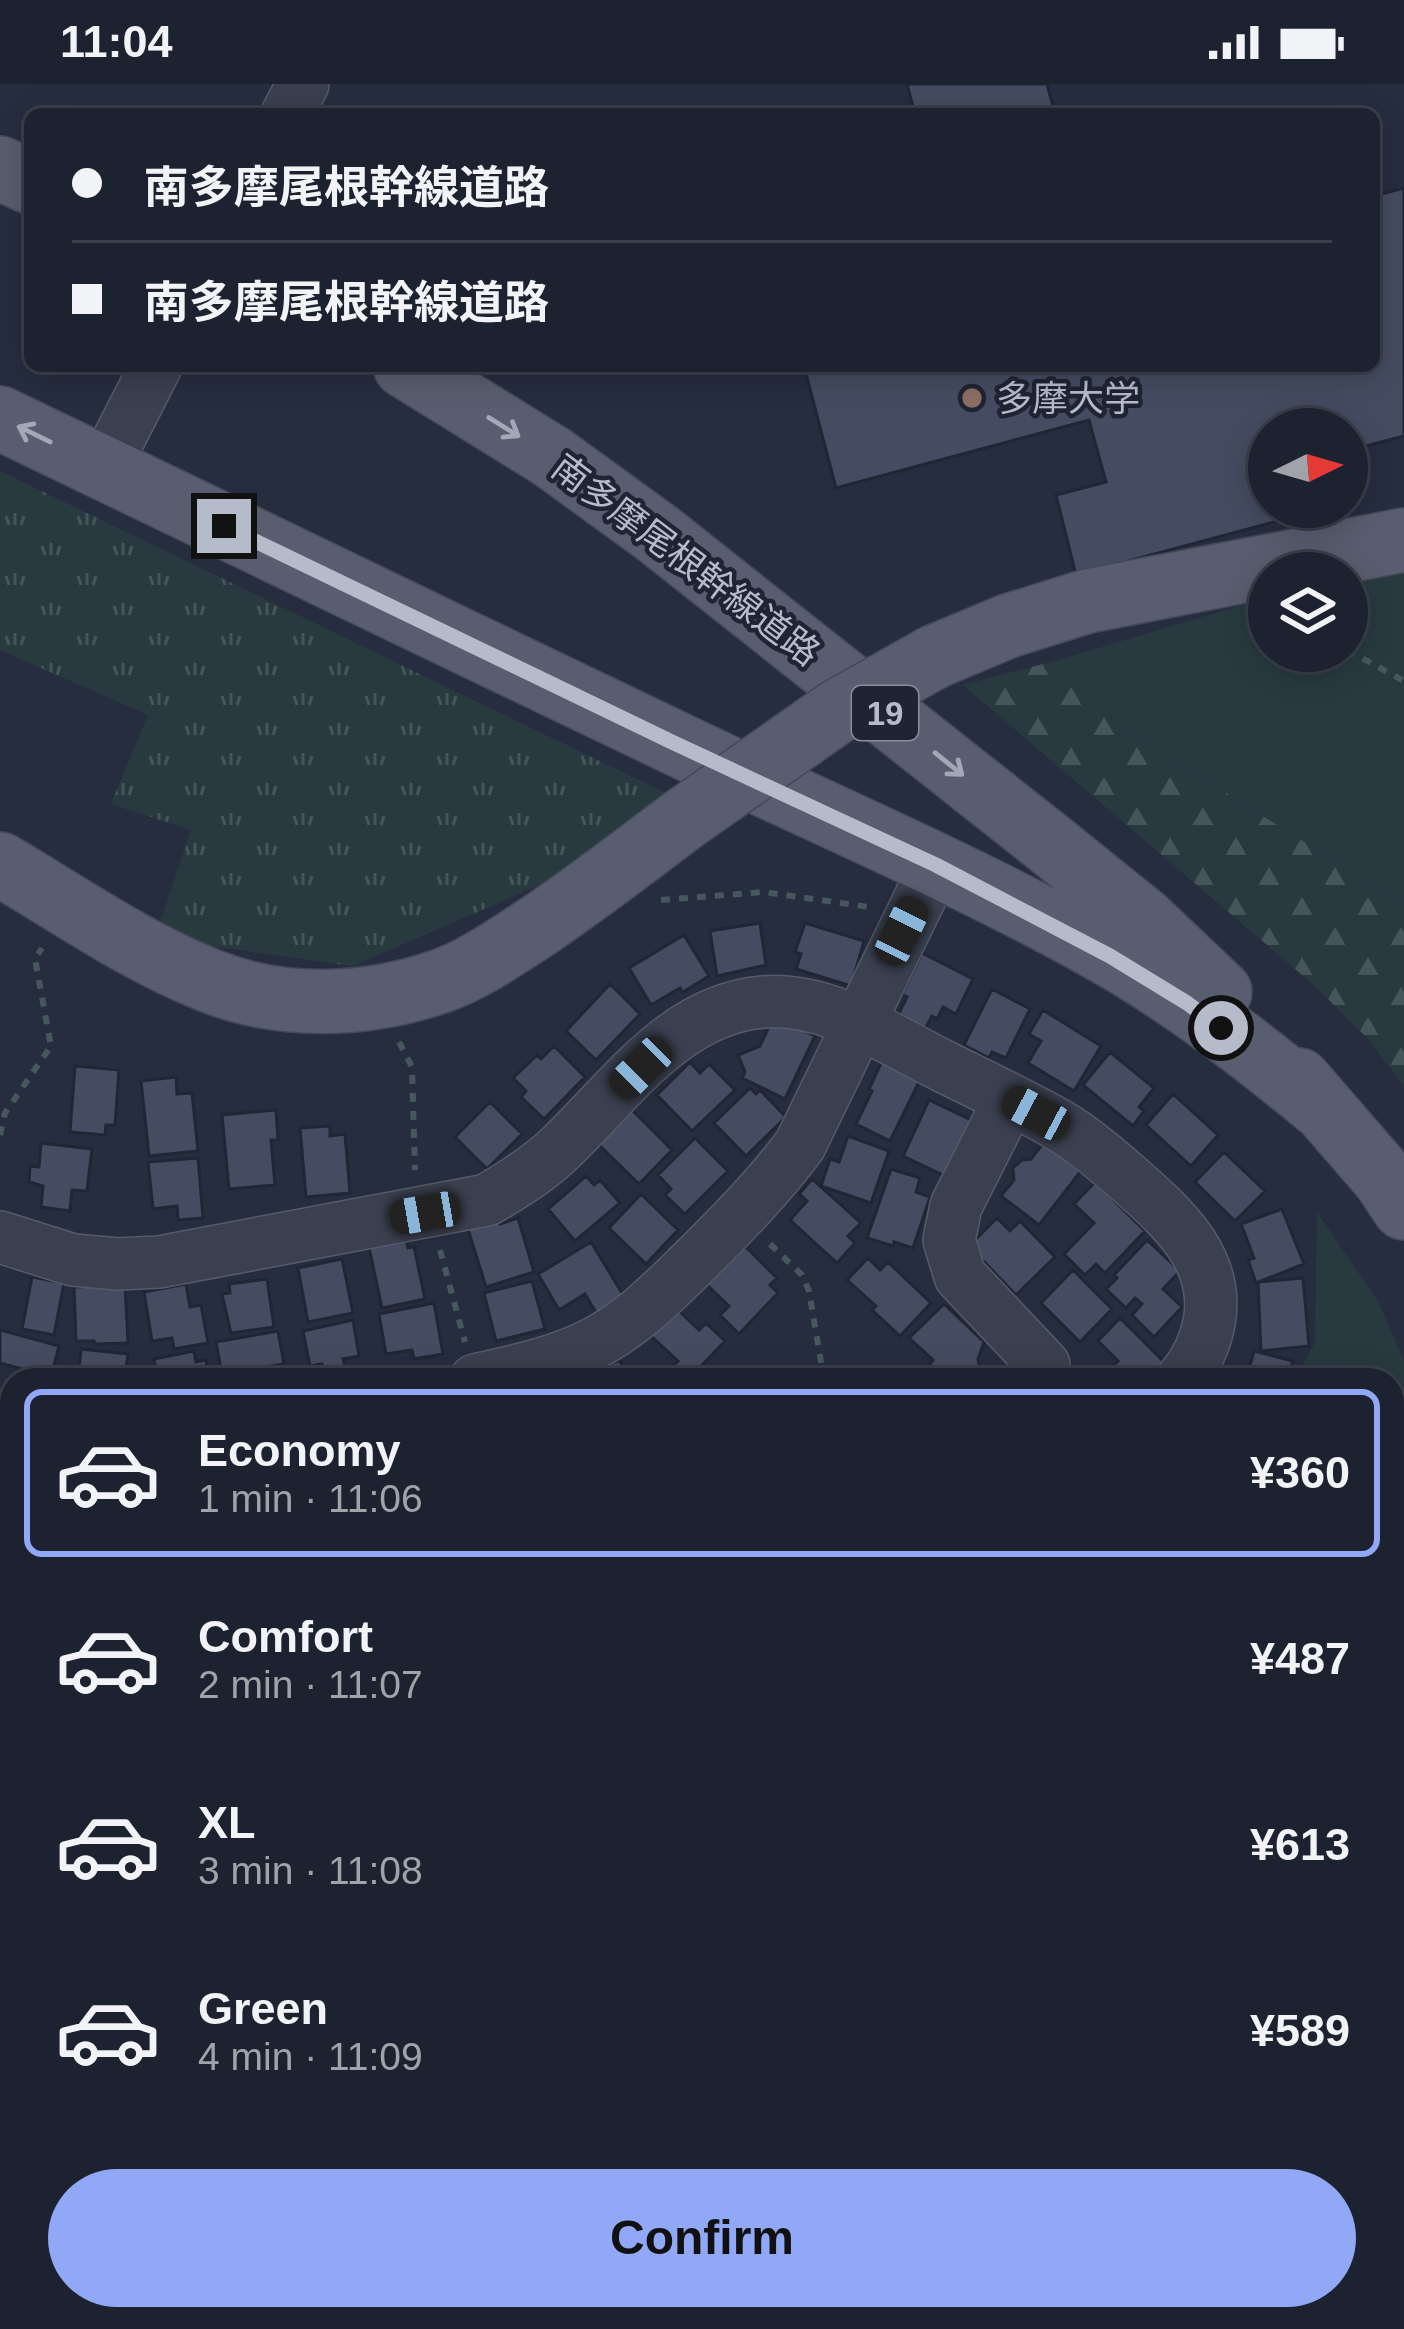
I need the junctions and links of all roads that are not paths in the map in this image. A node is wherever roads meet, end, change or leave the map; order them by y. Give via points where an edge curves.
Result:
1 (153, 372) edge
2 (415, 372) edge
3 (0, 418) edge
4 (104, 468) junction
5 (1404, 540) edge
6 (0, 864) edge
7 (936, 865) junction
8 (857, 1023) junction
9 (1010, 1099) junction
10 (1325, 1110) junction
11 (1404, 1208) edge
12 (0, 1237) edge
13 (471, 1365) edge
14 (1044, 1365) dead end
15 (1188, 1368) edge

1 - 4 street
2 -> 10 main road, 南多摩尾根幹線道路 / 19 via 658,535 1051,844 1203,974
4 -> 3 main road, 南多摩尾根幹線道路 / 19
4 - 7 main road, 南多摩尾根幹線道路 / 19
5 - 6 main road, bridge via 1088,601 934,657 838,711 477,964 370,998 295,1001 213,982
7 - 8 street
7 - 10 main road, 南多摩尾根幹線道路 / 19 via 1187,1003
8 - 9 street
8 - 12 street via 799,1002 728,1007 700,1019 551,1156 487,1200 159,1262 73,1260
8 - 13 street via 800,1145 642,1312 547,1364
9 - 14 street via 956,1206 949,1240 960,1276
9 - 15 street via 1105,1159 1196,1250 1212,1306
10 - 11 main road, 南多摩尾根幹線道路 / 19

